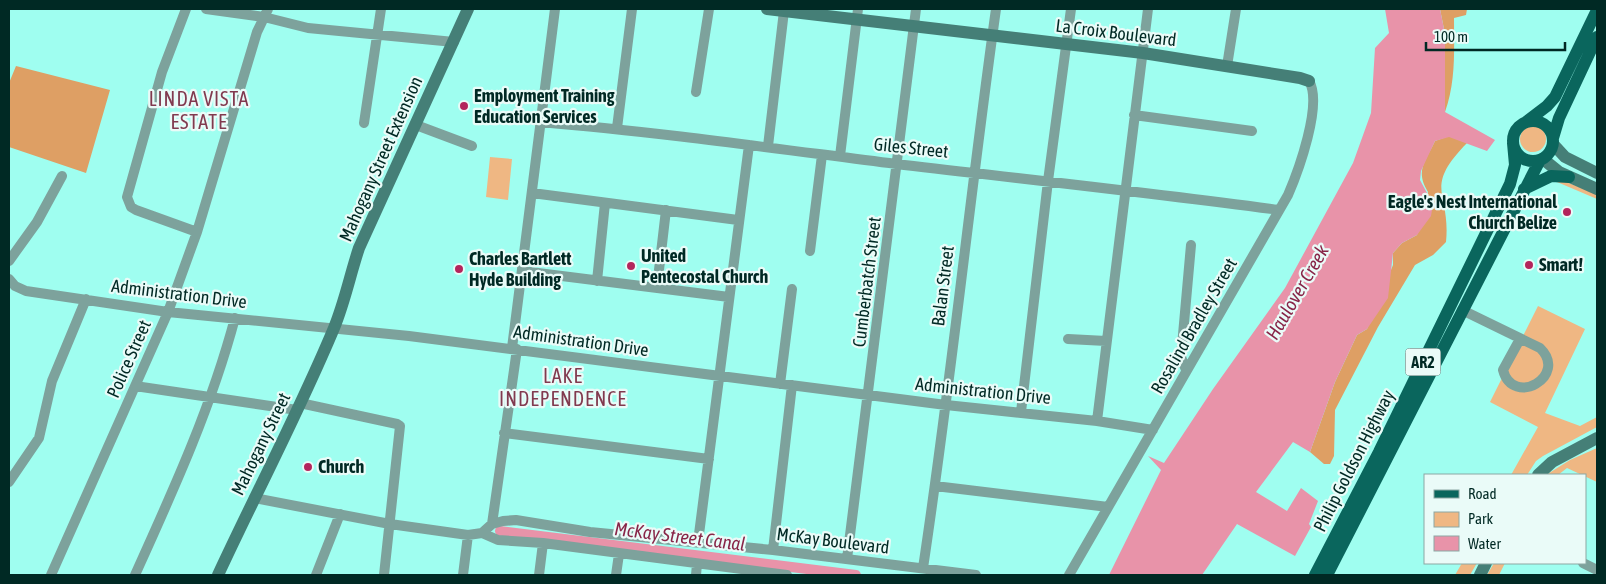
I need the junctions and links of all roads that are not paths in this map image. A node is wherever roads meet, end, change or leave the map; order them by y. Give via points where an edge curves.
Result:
1 (186, 9) edge
2 (206, 9) edge
3 (381, 9) edge
4 (468, 9) edge
5 (554, 9) edge
6 (632, 9) edge
7 (709, 9) edge
8 (916, 9) edge
9 (996, 9) edge
10 (1071, 9) edge
11 (1148, 9) edge
12 (1236, 9) edge
13 (774, 10) edge
14 (1597, 10) edge
15 (266, 13) edge
16 (857, 15) edge
17 (914, 27) junction
18 (378, 33) junction
19 (992, 36) junction
20 (1597, 36) edge
21 (454, 42) junction
22 (1067, 44) junction
23 (1597, 45) edge
24 (1143, 53) junction
25 (1585, 63) junction
26 (1227, 66) junction
27 (1309, 82) joint
28 (696, 92) dead end
29 (1134, 115) junction
30 (540, 122) junction
31 (1526, 122) junction
32 (364, 123) dead end
33 (416, 125) junction
34 (617, 128) junction
35 (1252, 131) dead end
36 (1553, 141) junction
37 (1513, 143) junction
38 (749, 145) junction
39 (472, 146) dead end
40 (768, 146) junction
41 (822, 155) junction
42 (840, 156) junction
43 (1541, 159) junction
44 (898, 164) junction
45 (973, 171) junction
46 (1597, 173) edge
47 (62, 176) dead end
48 (1569, 177) junction
49 (1048, 181) junction
50 (1125, 189) junction
51 (1524, 189) junction
52 (1597, 190) edge
53 (532, 192) junction
54 (605, 203) junction
55 (666, 210) junction
56 (1279, 210) junction
57 (738, 220) junction
58 (197, 232) junction
59 (1191, 245) dead end
60 (810, 251) dead end
61 (9, 261) edge
62 (522, 271) junction
63 (9, 280) edge
64 (597, 281) junction
65 (657, 287) junction
66 (792, 289) dead end
67 (729, 296) junction
68 (86, 299) junction
69 (1462, 310) junction
70 (168, 312) junction
71 (234, 318) junction
72 (334, 327) junction
73 (1068, 339) dead end
74 (1520, 339) junction
75 (1106, 342) junction
76 (514, 349) junction
77 (1186, 370) junction
78 (718, 376) junction
79 (780, 384) junction
80 (135, 386) junction
81 (792, 386) junction
82 (869, 394) junction
83 (211, 397) junction
84 (946, 405) junction
85 (299, 407) junction
86 (1021, 412) junction
87 (1097, 421) junction
88 (1153, 430) junction
89 (504, 433) junction
90 (1597, 438) edge
91 (709, 458) junction
92 (1539, 474) edge
93 (9, 482) edge
94 (935, 486) junction
95 (254, 498) junction
96 (1108, 507) junction
97 (340, 514) junction
98 (390, 524) junction
99 (492, 524) junction
100 (482, 533) junction
101 (468, 536) junction
102 (698, 542) junction
103 (543, 543) junction
104 (773, 550) junction
105 (619, 554) junction
106 (848, 560) junction
107 (697, 564) junction
108 (923, 568) junction
109 (770, 574) edge
110 (51, 575) edge
111 (135, 575) edge
112 (218, 575) edge
113 (316, 575) edge
114 (384, 575) edge
115 (463, 575) edge
116 (539, 575) edge
117 (616, 575) edge
118 (696, 575) edge
119 (787, 575) edge
120 (976, 575) edge
121 (1069, 575) edge
122 (1315, 575) edge
123 (1327, 575) edge

1 - 58 street via 162,72 126,198 136,210
2 - 15 street
3 - 18 street
4 - 21 street, Mahogany Street Extension
5 - 30 street
6 - 34 street
7 - 28 street
8 - 17 street, Cumberbatch Street
9 - 19 street, Balan Street
10 - 22 street
11 - 24 street
12 - 26 street
13 - 16 street, La Croix Boulevard
13 - 40 street
14 - 31 main road via 1555,97
15 - 18 street via 308,28
15 - 58 street, Police Street via 254,40
16 - 17 street, La Croix Boulevard
16 - 42 street
17 - 19 street, La Croix Boulevard
17 - 44 street, Cumberbatch Street
18 - 21 street
18 - 32 street
19 - 22 street, La Croix Boulevard
19 - 45 street, Balan Street
20 - 25 main road
21 - 33 street, Mahogany Street Extension
22 - 24 street, La Croix Boulevard
22 - 49 street
23 - 25 street
24 - 26 street, La Croix Boulevard
24 - 29 street
25 - 36 main road via 1559,118
26 - 27 street, La Croix Boulevard
27 - 56 street, Rosalind Bradley Street via 1313,97 1303,154
29 - 35 street
29 - 50 street
30 - 34 street, Giles Street
30 - 53 street
31 - 36 main road via 1543,123 1552,132
31 - 37 main road via 1516,130
33 - 39 street
33 - 72 street, Mahogany Street Extension via 359,248
34 - 38 street, Giles Street
36 - 43 main road
36 - 46 street via 1565,157
37 - 43 main road via 1522,158
37 - 122 main road, Philip Goldson Highway / AR2 via 1515,165 1510,184
38 - 40 street, Giles Street
38 - 57 street
40 - 41 street, Giles Street
41 - 42 street, Giles Street
41 - 60 street
42 - 44 street, Giles Street
43 - 48 street
43 - 51 main road, Philip Goldson Highway / AR2
44 - 45 street, Giles Street
44 - 82 street, Cumberbatch Street
45 - 49 street, Giles Street
45 - 84 street, Balan Street
47 - 61 street via 37,222
48 - 51 main road via 1543,179
48 - 52 street
49 - 50 street, Giles Street
49 - 86 street
50 - 56 street, Giles Street
50 - 75 street
51 - 69 main road, Philip Goldson Highway / AR2
53 - 54 street
53 - 62 street
54 - 55 street
54 - 64 street
55 - 57 street
55 - 65 street
56 - 77 street, Rosalind Bradley Street
57 - 67 street
58 - 70 street, Police Street
59 - 77 street via 1181,357
62 - 64 street
62 - 76 street
63 - 68 street, Administration Drive via 26,291
64 - 65 street
65 - 67 street
66 - 79 street
67 - 78 street
68 - 70 street, Administration Drive
68 - 93 street via 52,381 39,438
69 - 74 street
69 - 123 main road, Philip Goldson Highway / AR2
70 - 71 street, Administration Drive
70 - 80 street, Police Street
71 - 72 street, Administration Drive
71 - 83 street
72 - 76 street, Administration Drive
72 - 85 street, Mahogany Street
73 - 75 street
74 - 74 street via 1540,348 1549,362 1548,372 1540,382 1525,388 1515,386 1503,370
75 - 87 street
76 - 78 street, Administration Drive
76 - 89 street
77 - 88 street, Rosalind Bradley Street
78 - 79 street, Administration Drive
78 - 91 street
79 - 81 street, Administration Drive
80 - 83 street
80 - 110 street, Police Street
81 - 82 street, Administration Drive
81 - 104 street
82 - 84 street, Administration Drive
82 - 106 street, Cumberbatch Street
83 - 85 street
83 - 111 street
84 - 86 street, Administration Drive
84 - 94 street, Balan Street
85 - 95 street, Mahogany Street
85 - 98 street via 400,426
86 - 87 street, Administration Drive
87 - 88 street, Administration Drive
88 - 96 street, Rosalind Bradley Street
89 - 91 street
89 - 99 street
90 - 92 street via 1561,457
91 - 102 street
94 - 96 street
94 - 108 street, Balan Street
95 - 97 street
95 - 112 street, Mahogany Street
96 - 121 street, Rosalind Bradley Street
97 - 98 street
97 - 113 street
98 - 101 street
98 - 114 street
99 - 100 street
99 - 102 street, McKay Boulevard via 516,520 590,532
100 - 101 street
100 - 103 street via 498,540
101 - 115 street
102 - 104 street, McKay Boulevard
103 - 105 street
103 - 116 street
104 - 106 street, McKay Boulevard
105 - 107 street
105 - 117 street
106 - 108 street, McKay Boulevard
107 - 109 street
107 - 118 street
108 - 120 street, McKay Boulevard
109 - 119 street

